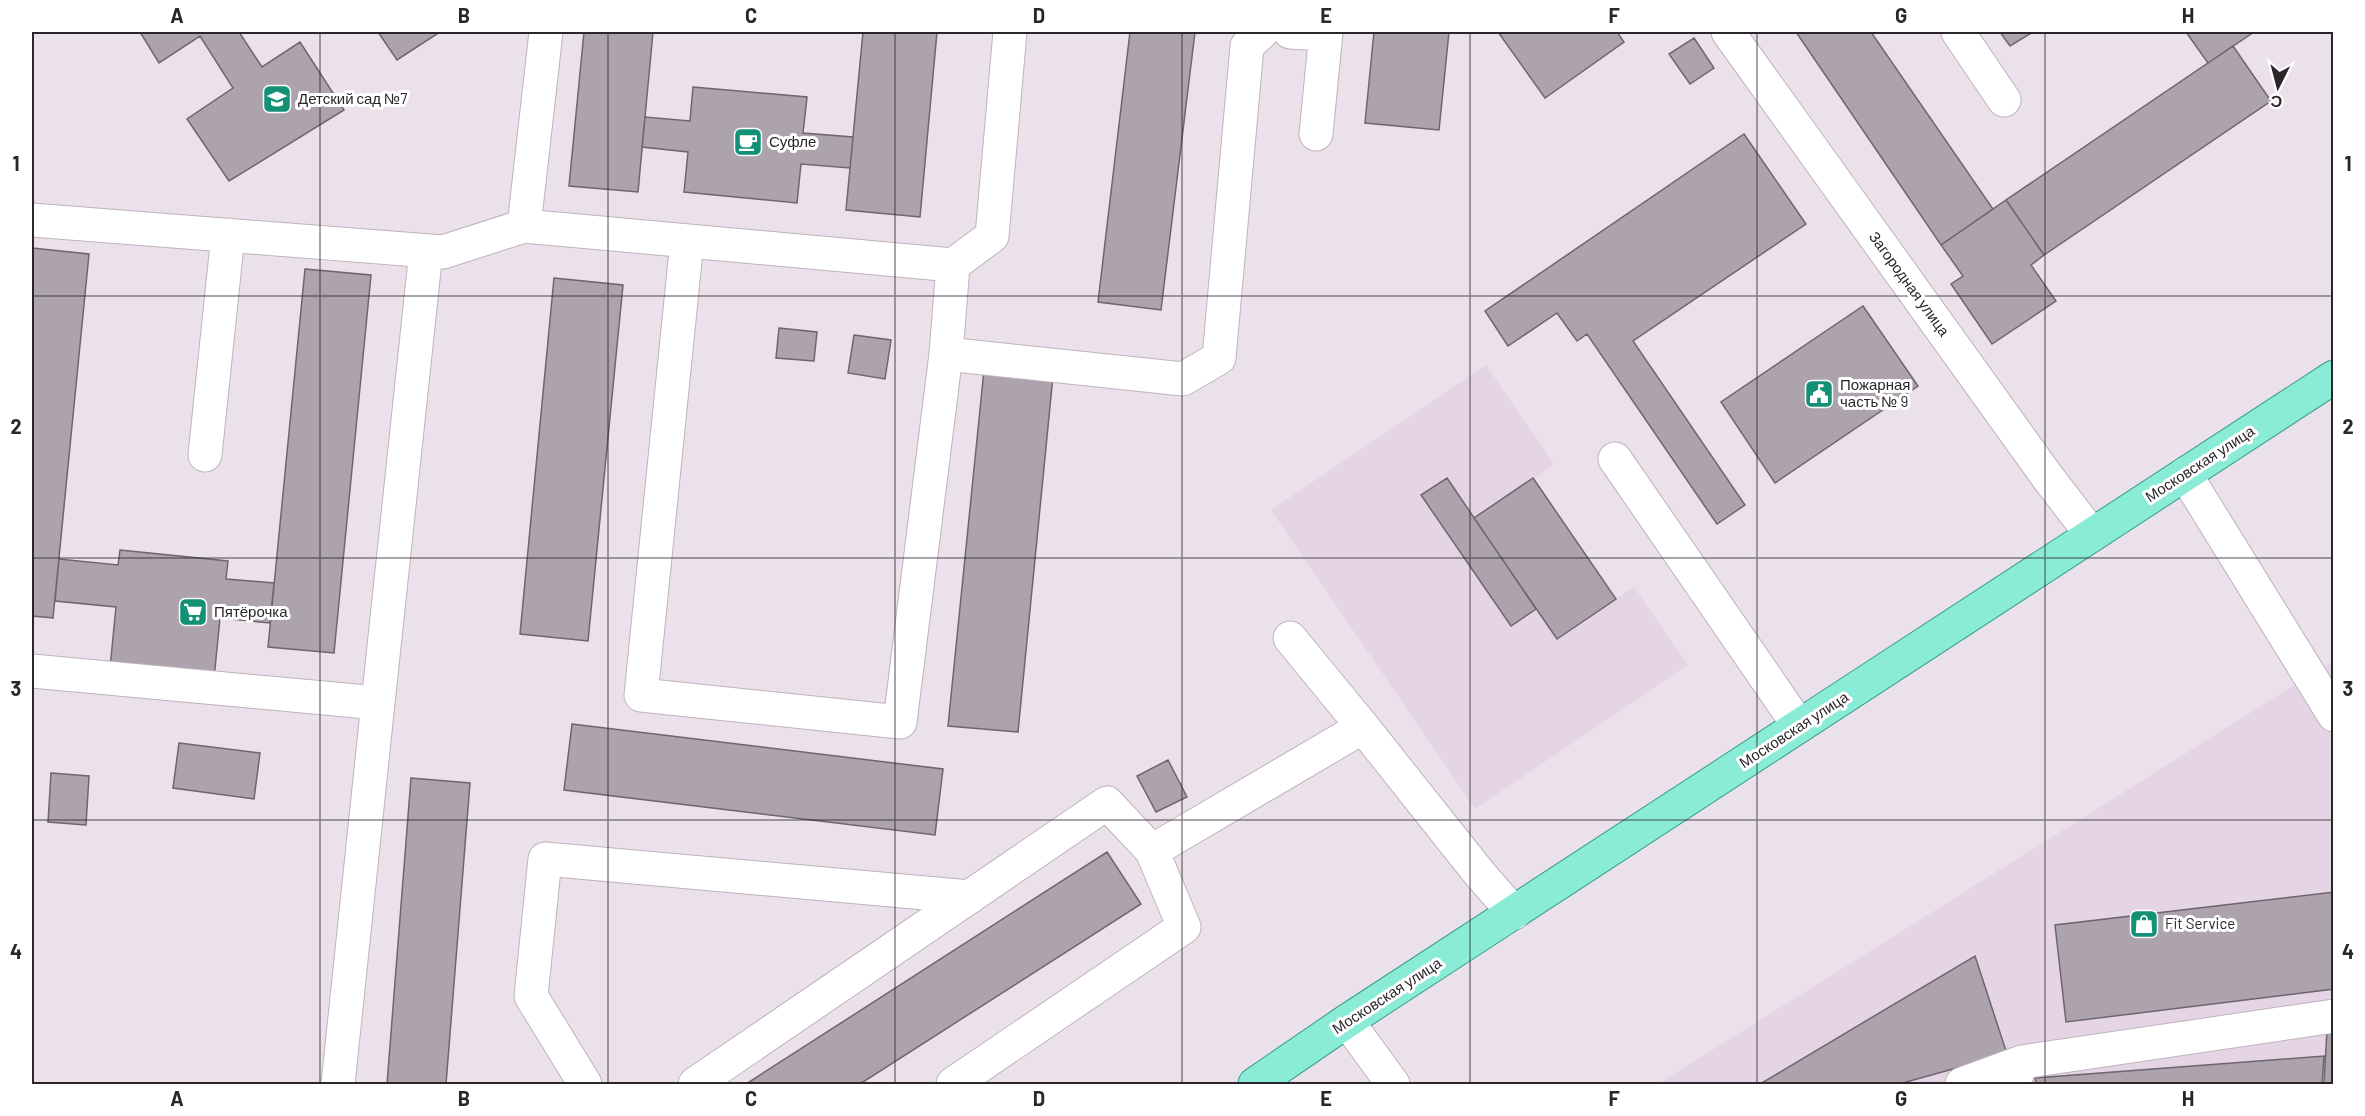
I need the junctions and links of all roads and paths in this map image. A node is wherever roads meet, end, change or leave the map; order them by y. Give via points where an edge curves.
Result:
1 (546, 32) edge
2 (1010, 32) edge
3 (1262, 32) edge
4 (1290, 32) edge
5 (1728, 32) edge
6 (1958, 32) edge
7 (1326, 33) edge
8 (2004, 99) dead end
9 (1316, 134) dead end
10 (32, 220) edge
11 (524, 226) junction
12 (228, 235) junction
13 (687, 241) junction
14 (426, 251) junction
15 (953, 265) junction
16 (946, 354) junction
17 (2334, 377) edge
18 (205, 454) dead end
19 (1615, 459) dead end
20 (2185, 474) junction
21 (2092, 535) junction
22 (1290, 638) dead end
23 (32, 671) edge
24 (378, 703) junction
25 (2331, 705) edge
26 (1799, 726) junction
27 (1363, 727) junction
28 (1152, 851) junction
29 (970, 897) junction
30 (1514, 913) junction
31 (2334, 1016) edge
32 (1347, 1021) junction
33 (2017, 1073) edge
34 (338, 1084) edge
35 (585, 1084) edge
36 (695, 1084) edge
37 (953, 1084) edge
38 (1255, 1084) edge
39 (1393, 1084) edge
40 (1962, 1084) edge

1 - 11 street
2 - 15 street via 992,236
3 - 16 street via 1247,46 1219,358 1183,379
4 - 7 street
5 - 21 street, Загородная улица
6 - 8 street
7 - 9 street
10 - 12 street
11 - 13 street
11 - 14 street via 443,252
12 - 14 street
12 - 18 street
13 - 15 street
13 - 16 street via 641,695 900,722
14 - 24 street
15 - 16 street
17 - 20 main road, Московская улица
19 - 26 street
20 - 21 main road, Московская улица
20 - 25 street
21 - 26 main road, Московская улица
22 - 27 street
23 - 24 street
24 - 34 street
26 - 30 main road, Московская улица
27 - 28 street
27 - 30 street
28 - 29 street via 1107,802
28 - 37 street via 1184,927
29 - 35 street via 546,859 531,996
29 - 36 street
30 - 32 main road, Московская улица
31 - 33 street
32 - 38 main road, Московская улица
32 - 39 street
33 - 40 street

